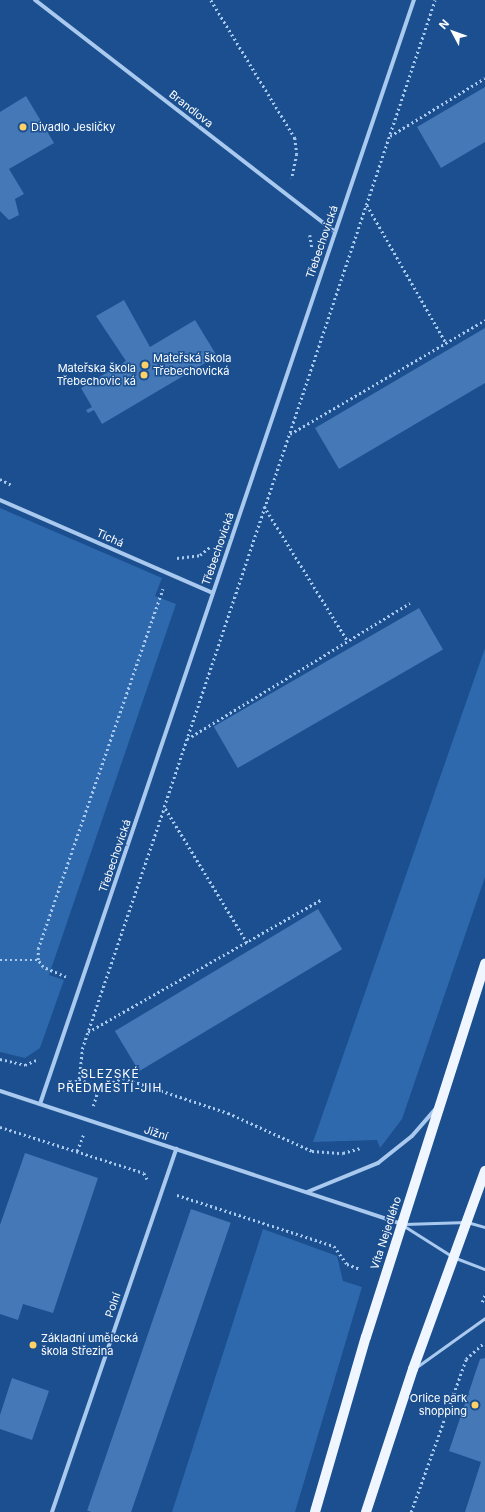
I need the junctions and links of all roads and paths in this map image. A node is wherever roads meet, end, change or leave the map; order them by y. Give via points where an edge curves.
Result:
1 (36, 0) edge
2 (210, 0) edge
3 (414, 0) edge
4 (435, 0) edge
5 (485, 78) edge
6 (390, 136) junction
7 (289, 196) junction
8 (366, 204) junction
9 (307, 230) dead end
10 (335, 232) junction
11 (311, 254) dead end
12 (485, 320) edge
13 (446, 343) junction
14 (290, 434) junction
15 (0, 479) edge
16 (14, 486) dead end
17 (0, 500) edge
18 (264, 506) junction
19 (214, 540) dead end
20 (173, 556) dead end
21 (178, 558) junction
22 (170, 574) junction
23 (213, 593) junction
24 (410, 603) dead end
25 (347, 640) junction
26 (187, 739) junction
27 (164, 807) junction
28 (322, 899) dead end
29 (247, 943) junction
30 (0, 960) edge
31 (38, 960) junction
32 (485, 964) edge
33 (70, 978) dead end
34 (88, 1033) junction
35 (40, 1055) dead end
36 (0, 1059) edge
37 (79, 1079) junction
38 (99, 1088) junction
39 (0, 1091) edge
40 (441, 1101) junction
41 (40, 1104) junction
42 (90, 1112) dead end
43 (0, 1127) edge
44 (84, 1132) dead end
45 (361, 1148) dead end
46 (176, 1149) junction
47 (77, 1151) junction
48 (485, 1170) edge
49 (162, 1190) junction
50 (307, 1193) junction
51 (467, 1222) junction
52 (402, 1224) junction
53 (485, 1228) edge
54 (453, 1257) junction
55 (360, 1269) dead end
56 (485, 1269) edge
57 (485, 1295) edge
58 (481, 1306) dead end
59 (485, 1318) edge
60 (485, 1342) edge
61 (413, 1369) junction
62 (52, 1512) edge
63 (315, 1512) edge
64 (366, 1512) edge
65 (411, 1512) edge

1 - 7 street, Brandlova
2 - 7 path via 295,138 297,154
3 - 10 street, Třebechovická
4 - 6 path
5 - 6 path
6 - 8 path
7 - 10 street, Brandlova
8 - 13 path
8 - 14 path
9 - 11 path
10 - 23 street, Třebechovická
12 - 13 path
13 - 14 path
14 - 18 path
15 - 16 path
17 - 22 street, Tichá
18 - 25 path
18 - 26 path
19 - 21 path via 200,555
20 - 21 path
21 - 22 path
22 - 23 street, Tichá
22 - 31 path via 158,597 38,949
23 - 41 street, Třebechovická
24 - 25 path
25 - 26 path
26 - 27 path
27 - 29 path
27 - 34 path
28 - 29 path
29 - 34 path
30 - 31 path
31 - 33 path via 43,968
32 - 40 main road, Víta Nejedlého
34 - 37 path via 77,1068
35 - 36 path via 25,1065
37 - 38 path
37 - 41 path
38 - 42 path
38 - 45 path via 123,1078 228,1113 312,1151 344,1153
39 - 41 street, Jižní
40 - 50 street via 412,1136 378,1163
40 - 52 main road, Víta Nejedlého
41 - 46 street, Jižní
43 - 47 path
44 - 47 path
46 - 49 street, Polní
46 - 50 street, Jižní
47 - 49 path via 144,1173 149,1185
48 - 51 main road
49 - 55 path via 334,1246 347,1264
49 - 62 street, Polní
50 - 52 street, Jižní
51 - 52 lane
51 - 53 lane
51 - 54 main road
52 - 54 lane
52 - 63 main road, Víta Nejedlého
54 - 56 lane
54 - 61 main road
57 - 58 path
59 - 61 lane
60 - 65 path via 466,1359
61 - 64 main road

